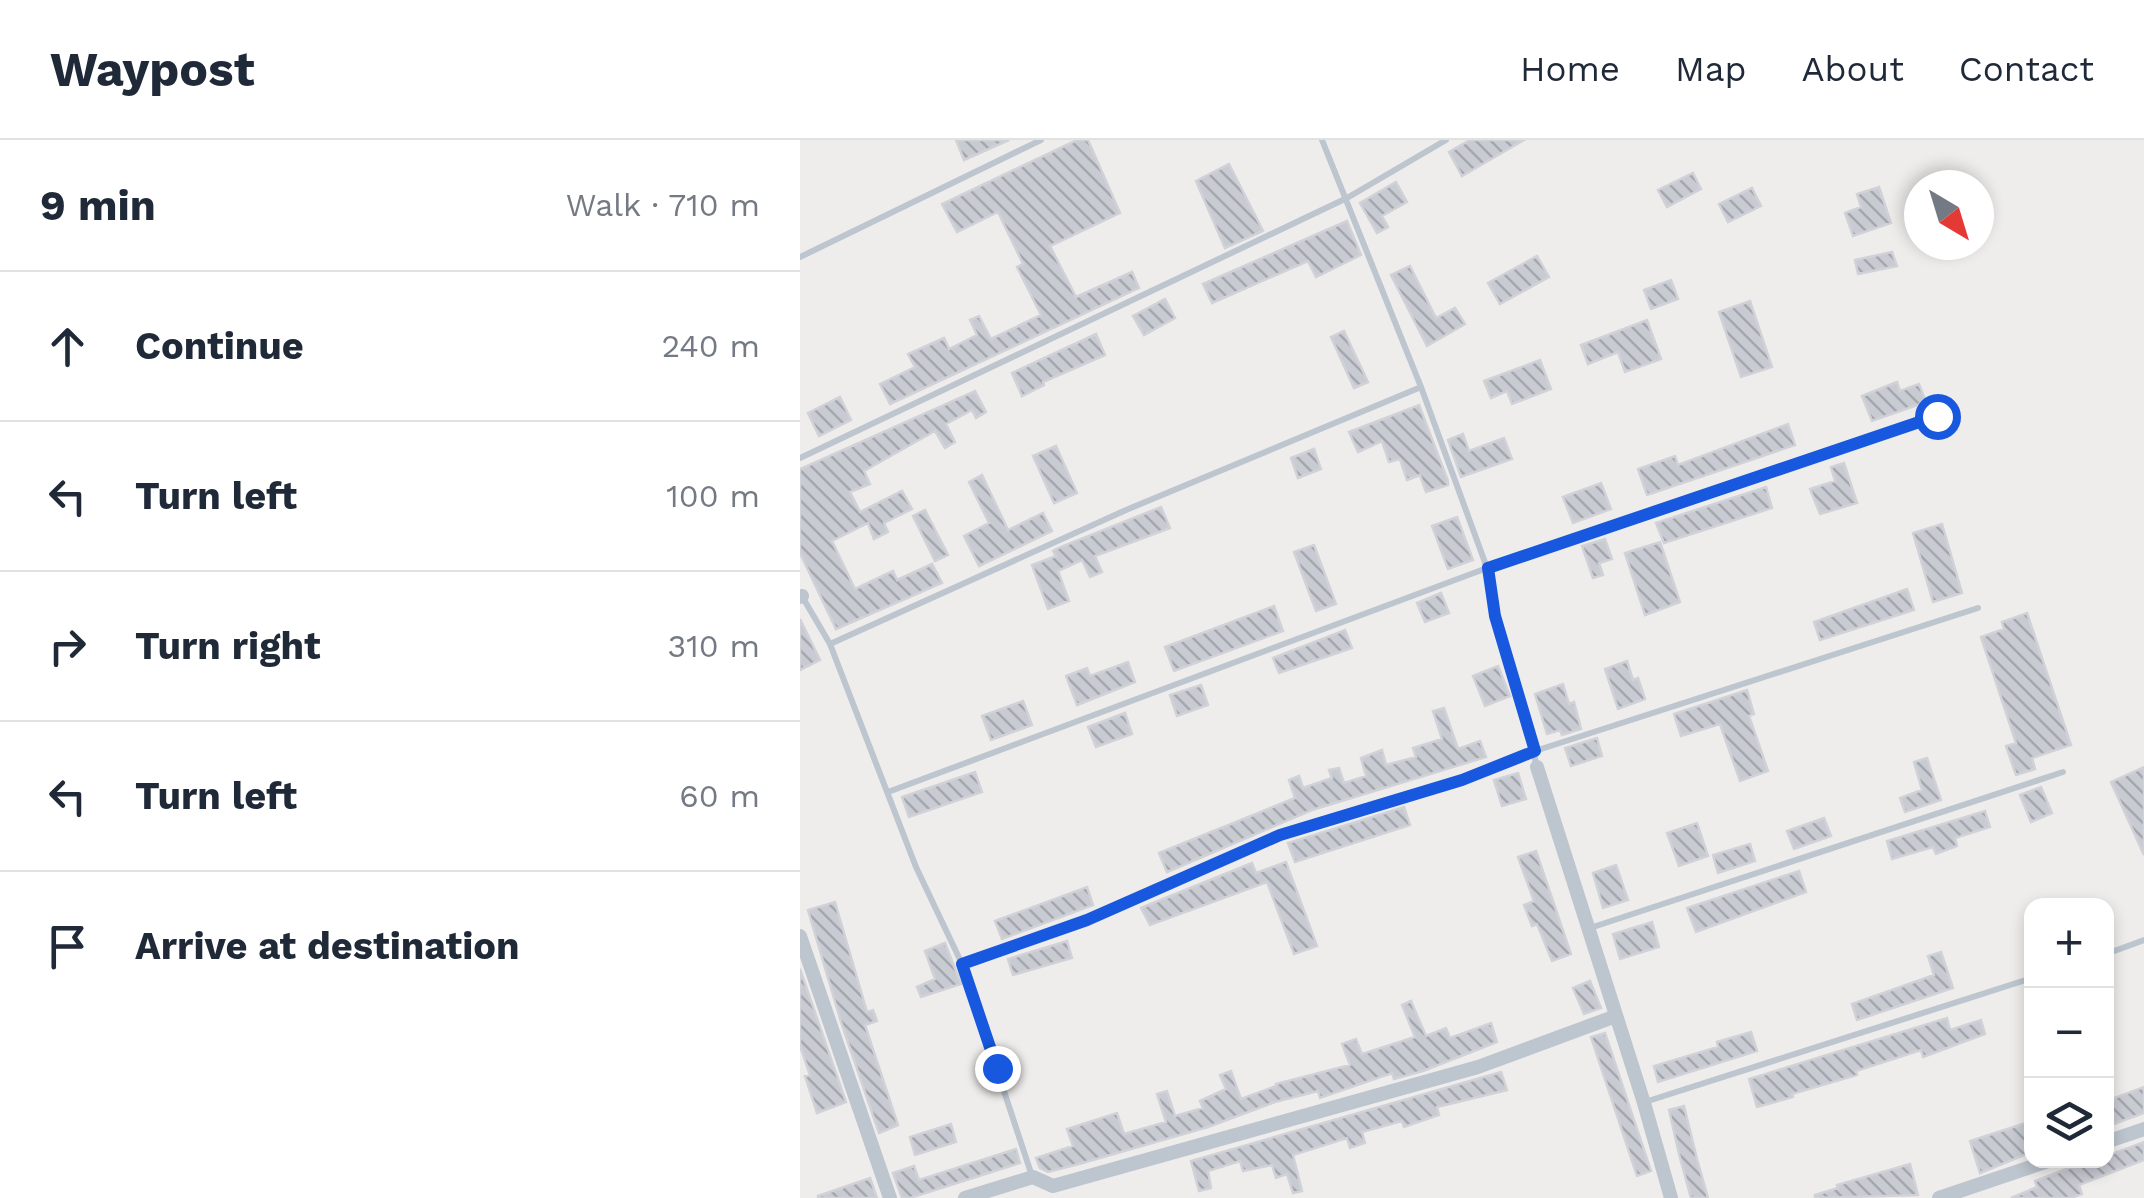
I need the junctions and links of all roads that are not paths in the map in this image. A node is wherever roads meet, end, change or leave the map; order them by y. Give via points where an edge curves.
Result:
1 (1042, 140) edge
2 (1322, 140) edge
3 (1446, 140) edge
4 (1347, 198) junction
5 (800, 256) edge
6 (1420, 388) junction
7 (1937, 416) dead end
8 (800, 458) edge
9 (1488, 568) junction
10 (801, 597) edge
11 (1978, 608) dead end
12 (830, 644) junction
13 (1535, 751) junction
14 (1538, 768) joint
15 (2063, 772) dead end
16 (888, 792) junction
17 (1588, 928) junction
18 (800, 936) edge
19 (2144, 940) edge
20 (2114, 951) edge
21 (962, 964) junction
22 (2024, 981) edge
23 (1616, 1016) junction
24 (1644, 1102) junction
25 (2144, 1129) edge
26 (2114, 1139) edge
27 (2028, 1168) edge
28 (1033, 1177) junction
29 (1054, 1192) edge
30 (890, 1198) edge
31 (965, 1198) edge
32 (1671, 1198) edge
33 (1940, 1198) edge

1 - 5 lane
2 - 4 lane
3 - 4 lane
4 - 6 lane
4 - 8 lane
6 - 9 lane
6 - 12 lane via 1126,510
7 - 9 lane
9 - 13 lane via 1495,616
9 - 16 lane
10 - 12 lane
11 - 13 lane
12 - 16 lane
13 - 14 lane
13 - 21 lane via 1280,835 1087,920
14 - 17 street
15 - 17 lane
16 - 21 lane
17 - 23 street
18 - 30 street
19 - 20 lane
21 - 28 lane
22 - 24 lane
23 - 24 street
23 - 29 street via 1478,1067
24 - 32 street
25 - 26 street
27 - 33 street
28 - 29 street
28 - 31 street

